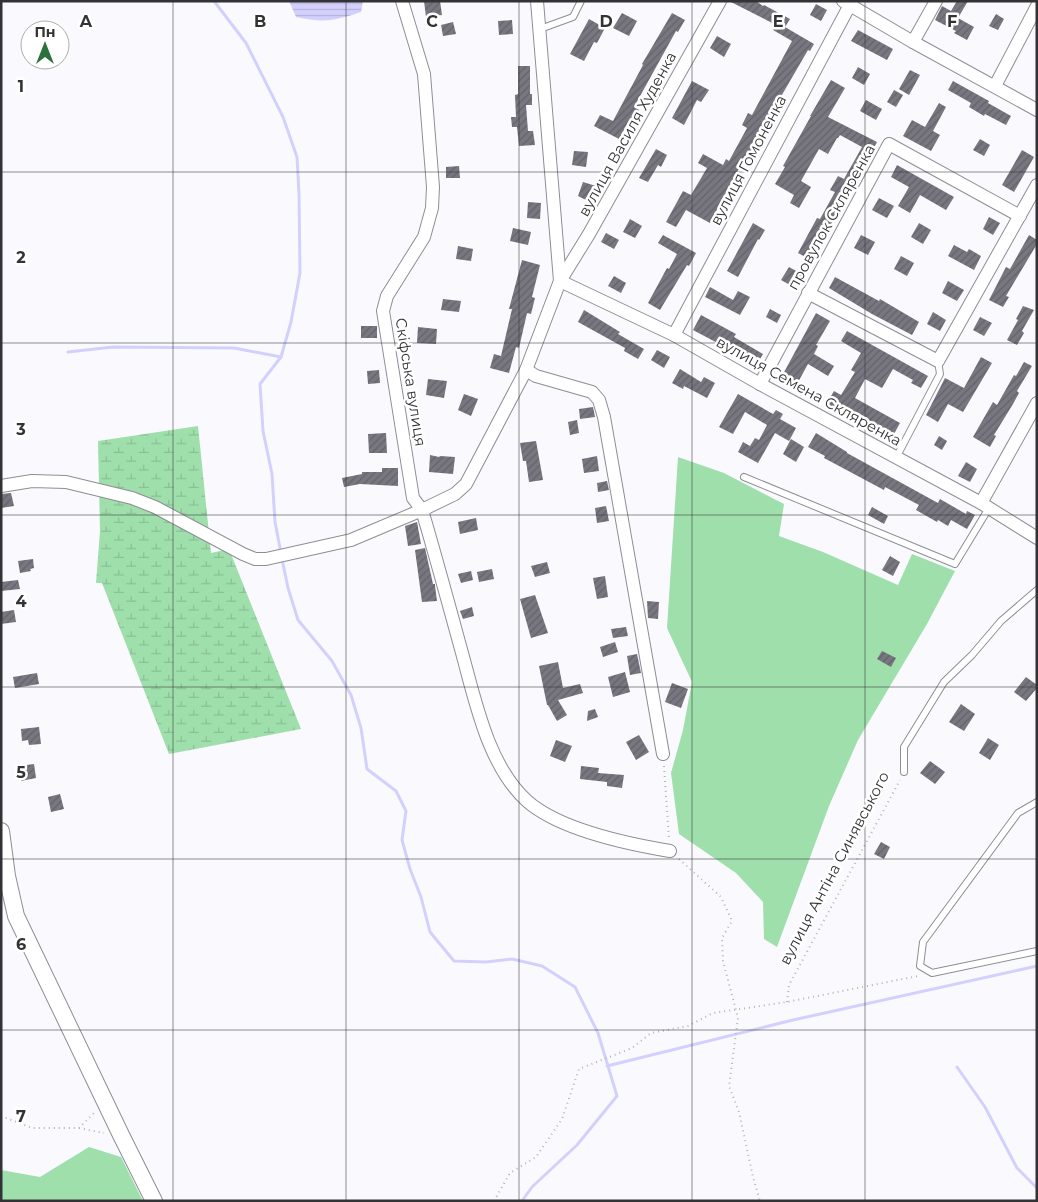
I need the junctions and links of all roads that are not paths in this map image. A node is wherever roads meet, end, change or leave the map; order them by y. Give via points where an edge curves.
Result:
1 (402, 1) edge
2 (537, 1) edge
3 (581, 1) edge
4 (720, 1) edge
5 (936, 1) edge
6 (848, 2) edge
7 (1037, 6) edge
8 (540, 29) junction
9 (912, 42) junction
10 (995, 86) junction
11 (1037, 110) edge
12 (1037, 185) edge
13 (1020, 216) junction
14 (560, 281) junction
15 (808, 293) junction
16 (674, 335) junction
17 (938, 361) junction
18 (526, 370) junction
19 (760, 384) junction
20 (1037, 403) edge
21 (896, 458) junction
22 (744, 477) dead end
23 (1, 486) edge
24 (985, 505) junction
25 (422, 510) junction
26 (1037, 538) edge
27 (1037, 590) edge
28 (663, 754) road end
29 (904, 772) road end
30 (1037, 802) edge
31 (1, 831) edge
32 (670, 851) road end
33 (1037, 951) edge
34 (154, 1201) edge

1 - 25 street, Скіфська вулиця via 424,74 432,208 424,237 387,296 383,311 412,491
2 - 8 street
3 - 8 lane via 573,17
4 - 14 street, вулиця Василя Худенка via 590,234
5 - 9 street
6 - 9 street
6 - 16 street, вулиця Гомоненка
7 - 10 street
8 - 14 street
9 - 10 street
10 - 11 street
12 - 13 street
13 - 15 street, провулок Скляренка via 889,144
13 - 17 street
14 - 16 street, вулиця Семена Скляренка
14 - 18 street
15 - 17 street
15 - 19 street, провулок Скляренка
16 - 19 street, вулиця Семена Скляренка
17 - 21 lane via 940,374
18 - 25 street via 466,484 456,494
18 - 28 street via 536,376 592,392 599,400
19 - 21 street, вулиця Семена Скляренка
20 - 24 street
21 - 24 street, вулиця Семена Скляренка
22 - 24 lane via 955,564
23 - 25 street via 32,481 66,482 132,498 255,559 351,540
24 - 26 street, вулиця Семена Скляренка
25 - 32 street, Скіфська вулиця via 478,708 493,752 512,786 545,814 584,831 632,845
27 - 29 lane, вулиця Антіна Синявського via 1001,621 944,682 904,747
30 - 33 lane via 1018,813 923,942 920,966 932,973
31 - 34 street via 16,916

